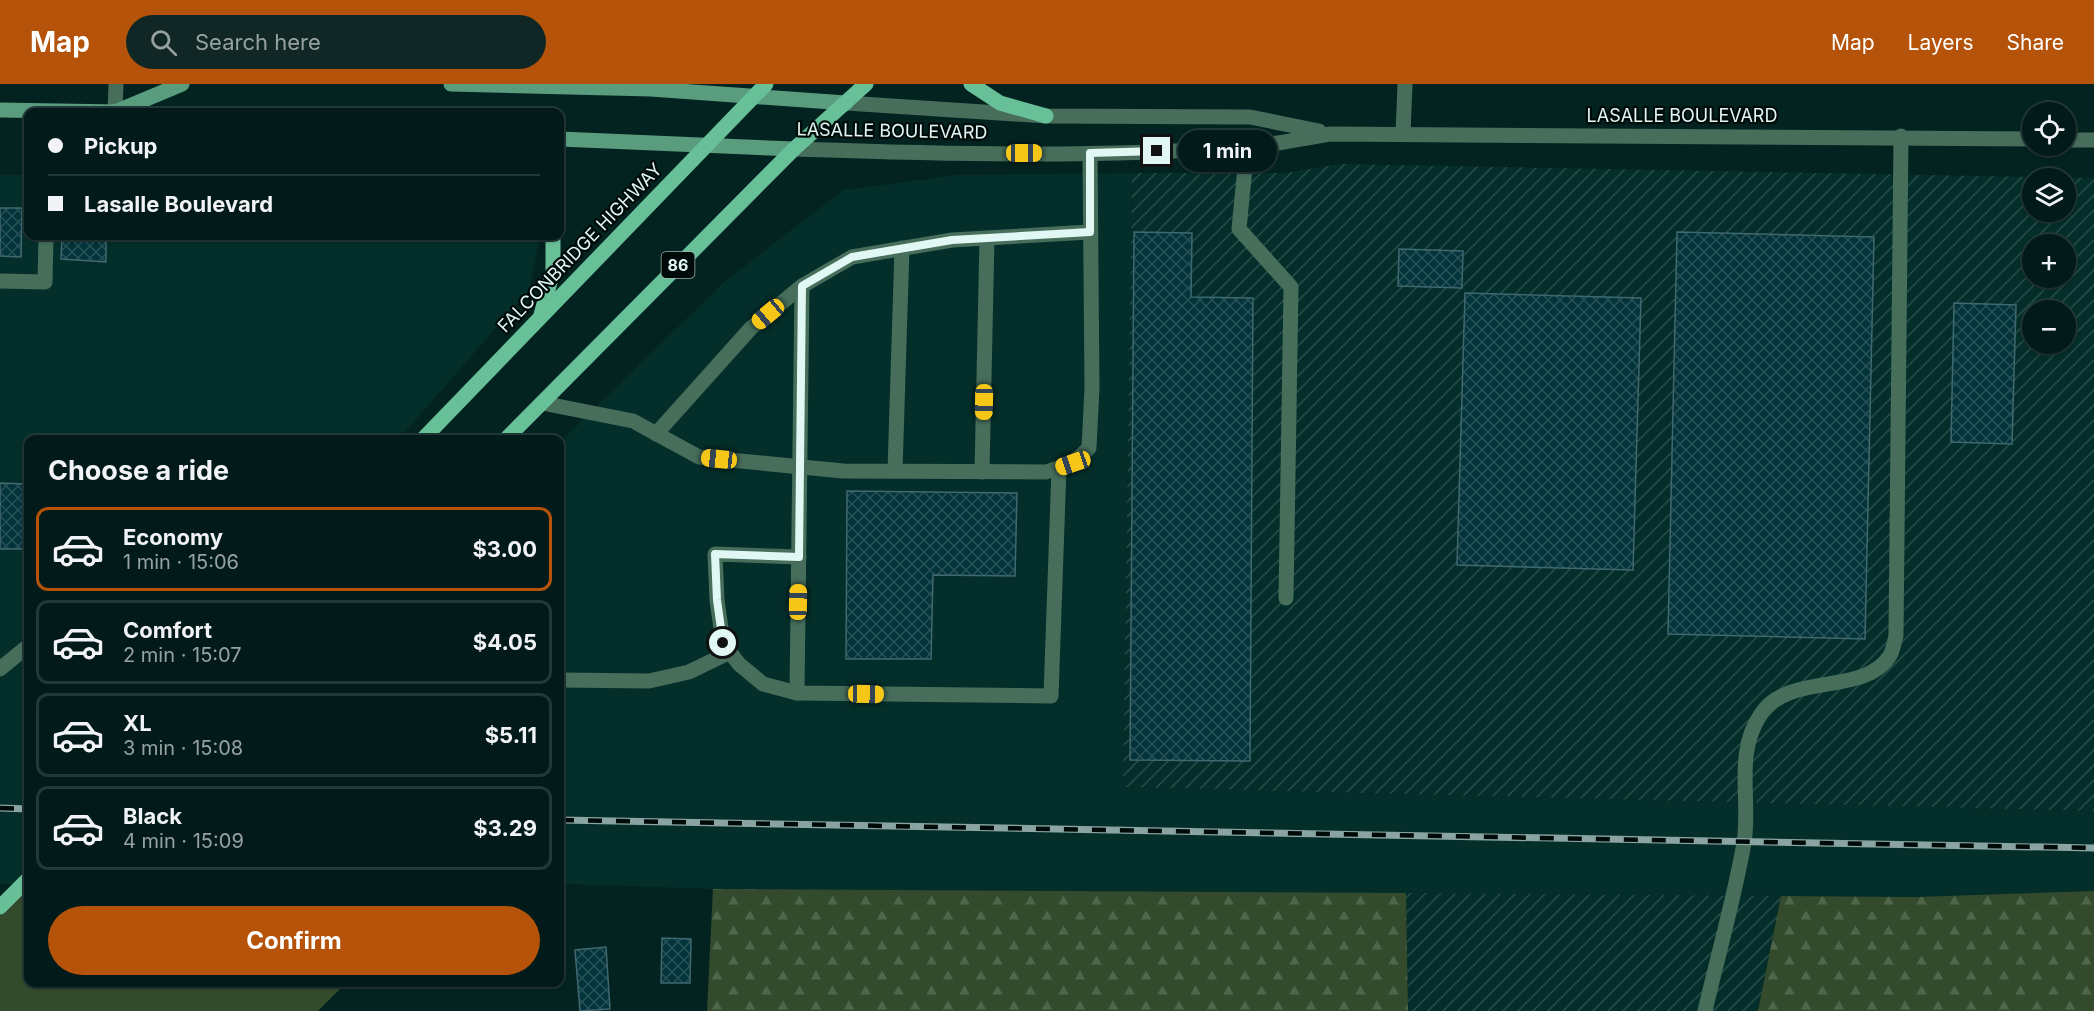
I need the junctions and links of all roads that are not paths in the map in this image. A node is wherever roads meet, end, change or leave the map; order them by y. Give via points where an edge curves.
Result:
1 (116, 84) edge
2 (182, 84) edge
3 (451, 84) edge
4 (766, 84) edge
5 (866, 84) edge
6 (971, 84) edge
7 (1405, 84) edge
8 (563, 85) edge
9 (754, 96) junction
10 (846, 103) junction
11 (116, 108) edge
12 (125, 108) edge
13 (0, 110) edge
14 (24, 111) edge
15 (1046, 116) junction
16 (1331, 134) junction
17 (1403, 134) junction
18 (1901, 136) junction
19 (564, 139) edge
20 (2022, 139) edge
21 (2076, 140) edge
22 (2094, 140) edge
23 (707, 145) junction
24 (1247, 147) junction
25 (794, 149) junction
26 (1090, 153) junction
27 (1090, 232) junction
28 (987, 238) junction
29 (46, 240) edge
30 (553, 240) edge
31 (902, 248) junction
32 (0, 281) edge
33 (802, 286) junction
34 (541, 316) junction
35 (542, 403) junction
36 (656, 434) junction
37 (427, 435) edge
38 (510, 435) edge
39 (800, 467) junction
40 (1059, 468) junction
41 (895, 471) junction
42 (982, 472) junction
43 (799, 557) junction
44 (1286, 598) dead end
45 (24, 649) edge
46 (730, 652) junction
47 (0, 669) edge
48 (564, 680) edge
49 (797, 693) junction
50 (24, 883) edge
51 (0, 907) edge
52 (1705, 1011) edge

1 - 11 street
2 - 12 main road
3 - 8 main road, LASALLE BOULEVARD
4 - 9 main road, FALCONBRIDGE HIGHWAY
5 - 10 main road, 86
6 - 15 main road via 1000,103
7 - 17 street
8 - 9 main road, LASALLE BOULEVARD
9 - 10 main road, LASALLE BOULEVARD
9 - 23 main road, FALCONBRIDGE HIGHWAY
10 - 15 street, LASALLE BOULEVARD
10 - 25 main road, 86
13 - 14 main road
15 - 16 street, LASALLE BOULEVARD via 1250,117
16 - 17 street, LASALLE BOULEVARD
16 - 24 street, LASALLE BOULEVARD
17 - 18 street, LASALLE BOULEVARD
18 - 20 street, LASALLE BOULEVARD
18 - 52 street via 1896,636 1889,657 1867,675 1803,688 1769,702 1759,717 1746,745 1744,840
19 - 23 main road, LASALLE BOULEVARD
21 - 22 street
23 - 25 main road, LASALLE BOULEVARD
23 - 34 main road, FALCONBRIDGE HIGHWAY
24 - 26 street, LASALLE BOULEVARD
24 - 44 street via 1239,229 1291,287
25 - 26 street, LASALLE BOULEVARD
25 - 35 main road, 86
26 - 27 street
27 - 28 street
27 - 40 street via 1089,448 1073,463
28 - 31 street
28 - 42 street
29 - 32 street via 45,282
30 - 34 main road via 553,271
31 - 33 street via 852,257
31 - 41 street
33 - 36 street via 751,328
33 - 39 street
34 - 37 main road, FALCONBRIDGE HIGHWAY
35 - 36 street via 633,422
35 - 38 main road, 86
36 - 39 street via 699,457
39 - 41 street
39 - 43 street
40 - 42 street via 1046,472
40 - 49 street via 1051,696
41 - 42 street
43 - 46 street via 715,554 723,643
43 - 49 street
45 - 47 street
46 - 48 street via 689,672 650,681
46 - 49 street via 763,684
50 - 51 main road

